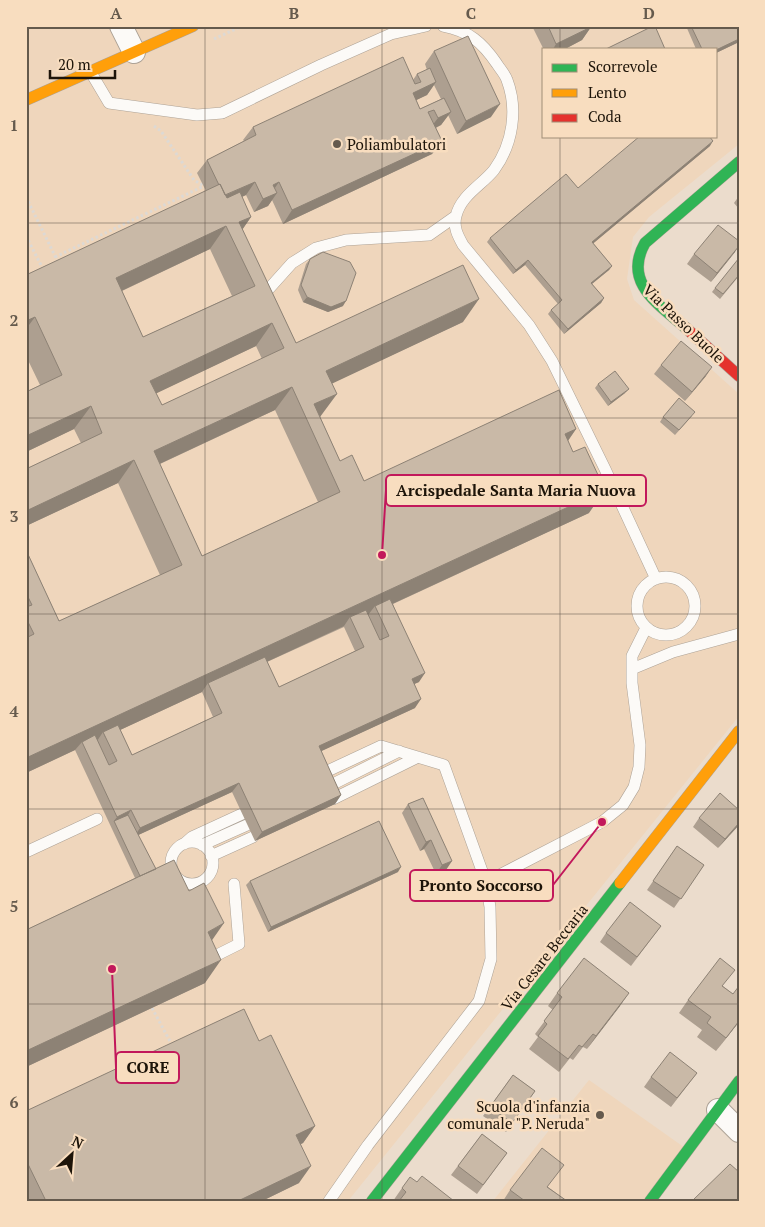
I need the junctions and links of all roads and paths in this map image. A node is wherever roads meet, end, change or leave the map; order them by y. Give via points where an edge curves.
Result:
1 (121, 26) edge
2 (193, 26) edge
3 (426, 26) edge
4 (442, 26) edge
5 (474, 32) edge
6 (134, 52) junction
7 (90, 72) junction
8 (26, 100) edge
9 (152, 124) dead end
10 (739, 162) edge
11 (26, 198) edge
12 (456, 216) junction
13 (26, 236) edge
14 (55, 257) junction
15 (59, 265) edge
16 (44, 271) edge
17 (249, 300) edge
18 (739, 376) edge
19 (656, 579) junction
20 (646, 628) junction
21 (739, 634) edge
22 (632, 669) junction
23 (739, 730) edge
24 (399, 751) junction
25 (418, 757) junction
26 (321, 774) edge
27 (327, 787) edge
28 (333, 799) edge
29 (242, 814) dead end
30 (97, 819) dead end
31 (247, 825) dead end
32 (253, 837) dead end
33 (184, 844) junction
34 (202, 845) junction
35 (26, 852) edge
36 (211, 856) junction
37 (183, 882) junction
38 (486, 882) junction
39 (234, 884) dead end
40 (171, 886) edge
41 (201, 943) edge
42 (152, 1008) edge
43 (172, 1045) edge
44 (739, 1081) edge
45 (718, 1110) junction
46 (739, 1131) edge
47 (329, 1201) edge
48 (372, 1201) edge
49 (650, 1201) edge

1 - 6 street
2 - 6 street
3 - 7 lane via 391,34 222,113 197,115 109,103
4 - 5 lane
5 - 12 lane via 506,78 513,102 513,126 506,150 494,170 467,195
6 - 7 street
7 - 8 street
9 - 14 path via 161,131 194,180 204,186
10 - 18 street, Via Passo Buole via 644,243 636,262 639,280 646,292
11 - 14 path
12 - 17 lane via 429,235 346,240 316,248 292,263 266,292
12 - 19 lane via 456,230 463,245 529,325 552,361
13 - 16 path
14 - 15 path
19 - 20 lane via 648,583 638,596 637,614
19 - 20 lane via 674,578 689,588 696,605 694,615 683,631 674,635 654,634
20 - 22 lane via 632,656
21 - 22 lane via 673,652
22 - 38 lane via 640,745 639,767 634,787 623,805 602,822
23 - 48 street, Via Cesare Beccaria
24 - 25 lane
24 - 26 lane via 381,746
24 - 27 lane
25 - 28 lane
25 - 38 lane via 444,765
29 - 33 lane via 192,837
30 - 35 lane
31 - 34 lane
32 - 36 lane
33 - 34 lane
33 - 37 lane via 178,847 171,859 173,872
34 - 36 lane
36 - 37 lane via 211,870 203,880 190,884
37 - 40 lane
38 - 47 lane via 491,959 479,1002 368,1144
39 - 41 lane via 239,944 209,959
42 - 43 path
44 - 45 street
45 - 46 street
45 - 49 street

